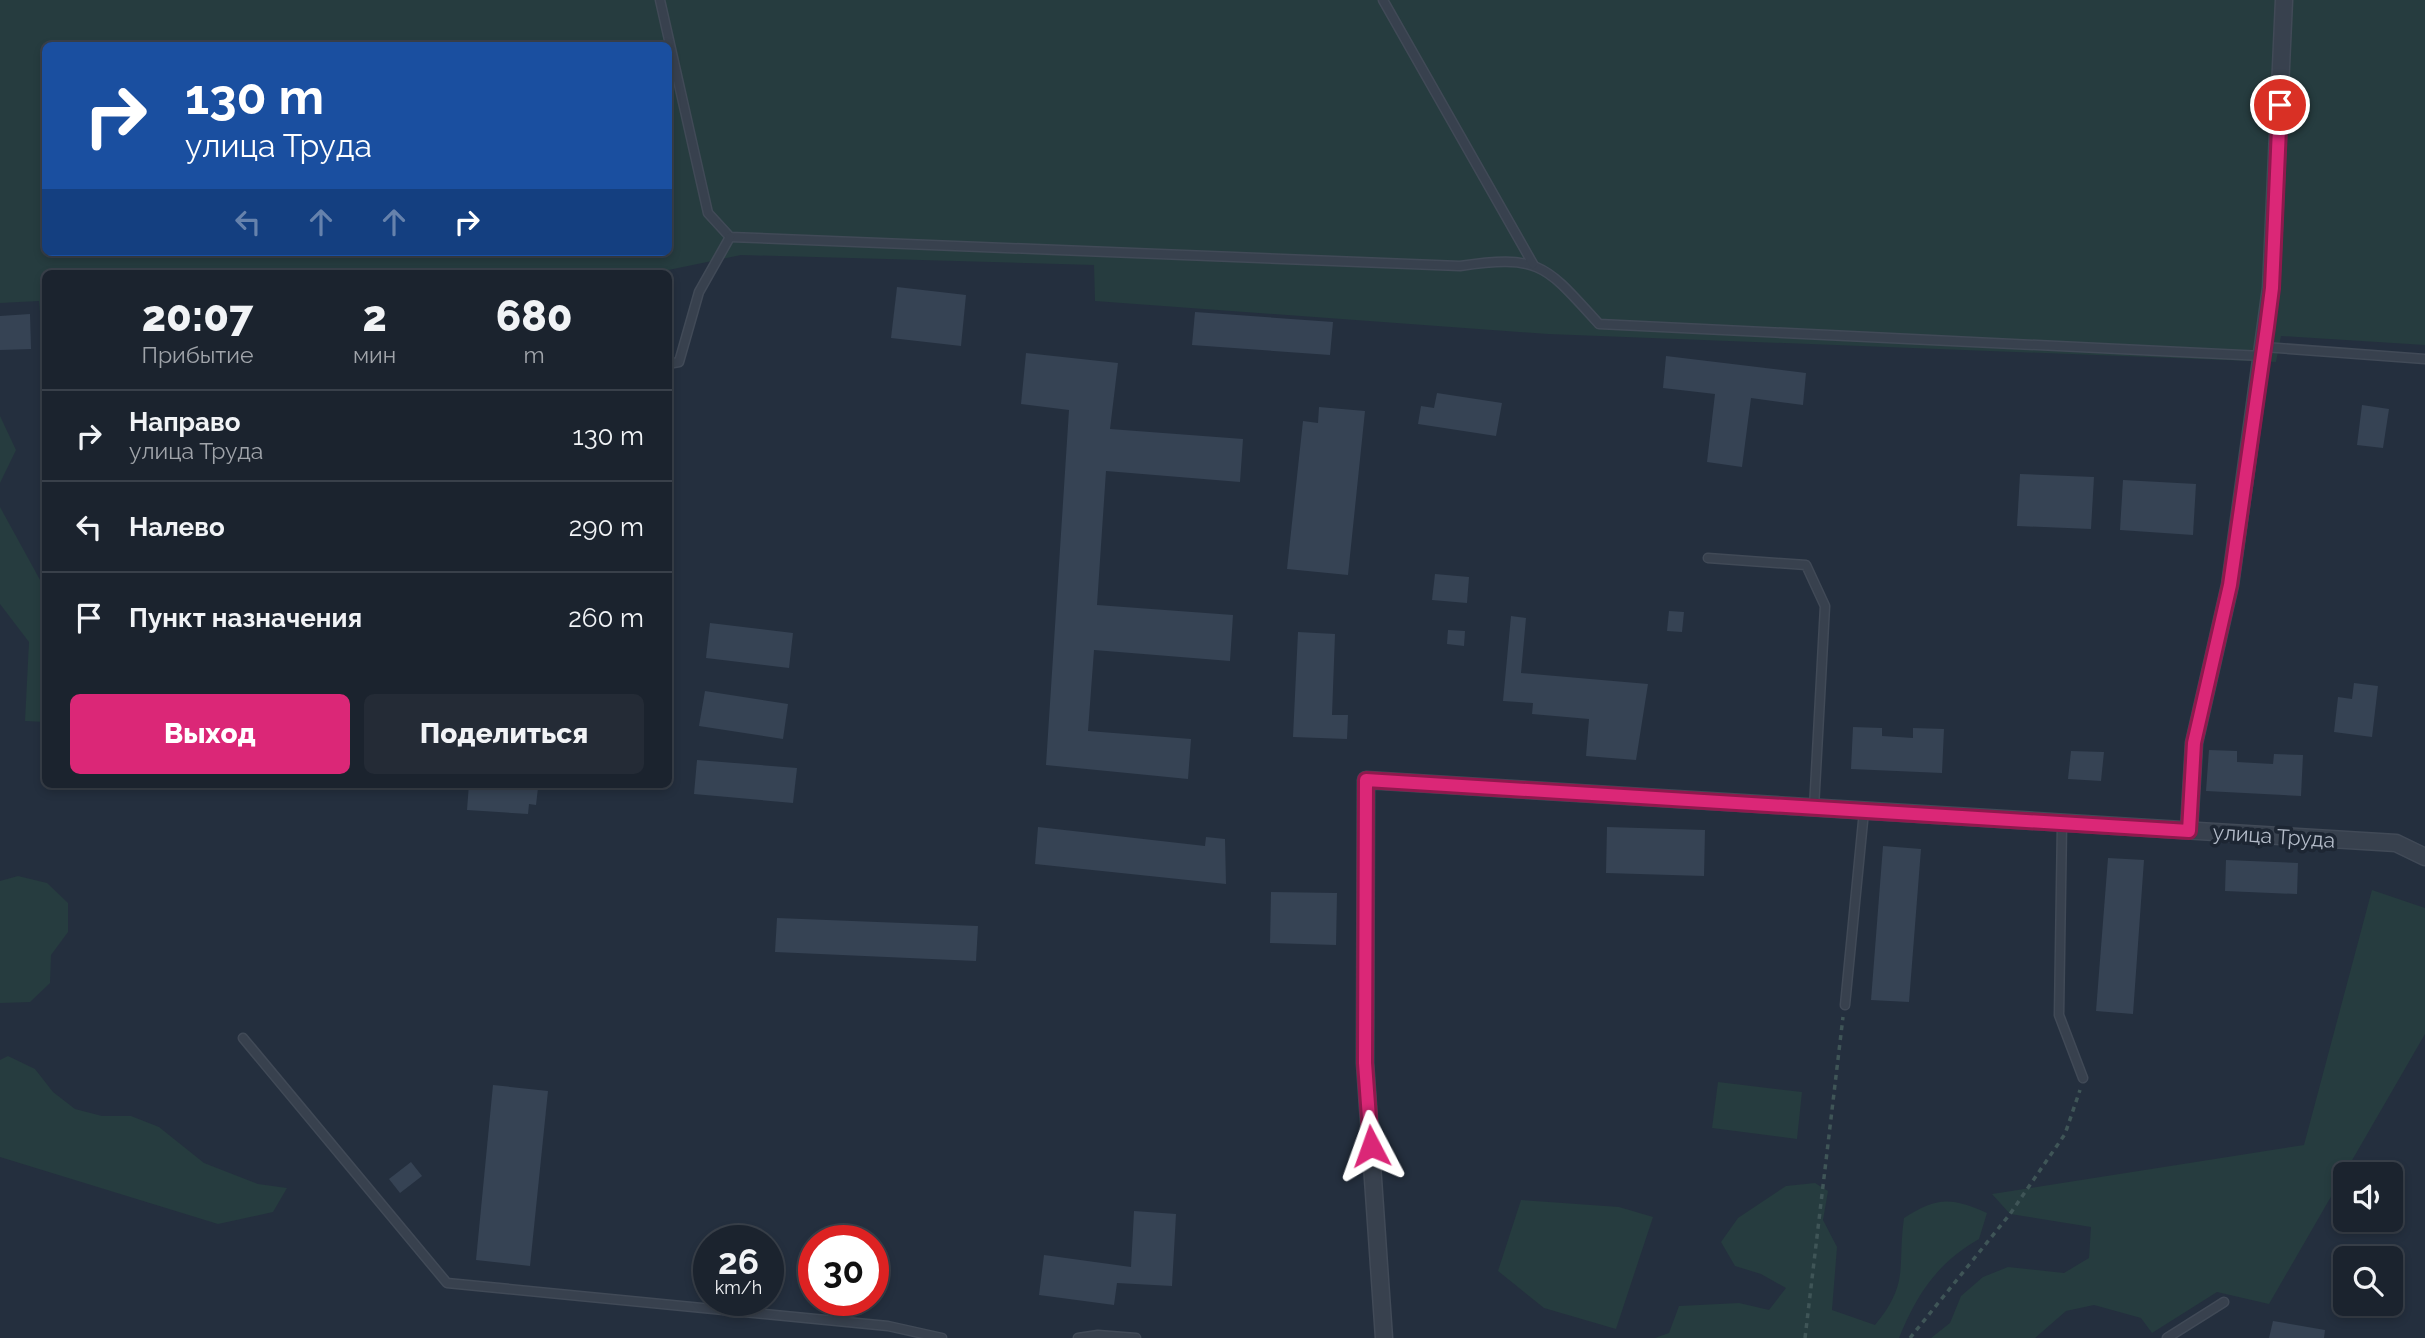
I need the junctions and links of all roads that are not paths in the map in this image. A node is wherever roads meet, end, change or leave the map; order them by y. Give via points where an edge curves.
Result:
1 (660, 0) edge
2 (1383, 0) edge
3 (2284, 0) edge
4 (669, 42) edge
5 (672, 53) edge
6 (730, 237) junction
7 (1534, 264) junction
8 (2264, 351) junction
9 (2425, 359) edge
10 (672, 363) edge
11 (1707, 558) dead end
12 (1814, 808) junction
13 (1864, 811) junction
14 (2063, 824) junction
15 (2189, 831) junction
16 (2425, 857) edge
17 (1845, 1005) road end
18 (243, 1038) dead end
19 (2083, 1078) road end
20 (2224, 1302) dead end
21 (942, 1338) edge
22 (1078, 1338) edge
23 (1136, 1338) edge
24 (1384, 1338) edge
25 (2167, 1338) edge

1 - 4 lane
2 - 7 lane
3 - 8 street via 2272,288
5 - 6 lane via 708,213
6 - 7 lane via 1460,266 1504,259
6 - 10 lane via 699,292 679,362
7 - 8 lane via 1557,278 1599,324
8 - 9 lane
8 - 15 street via 2230,585 2194,743
11 - 12 lane via 1806,565 1825,606
12 - 13 street, улица Труда
12 - 24 street, улица Труда via 1366,780 1365,1063
13 - 14 street, улица Труда
13 - 17 lane
14 - 15 street, улица Труда
14 - 19 lane via 2059,1015
15 - 16 street, улица Труда via 2396,843
18 - 21 lane via 447,1283 888,1326
20 - 25 lane
22 - 23 lane

